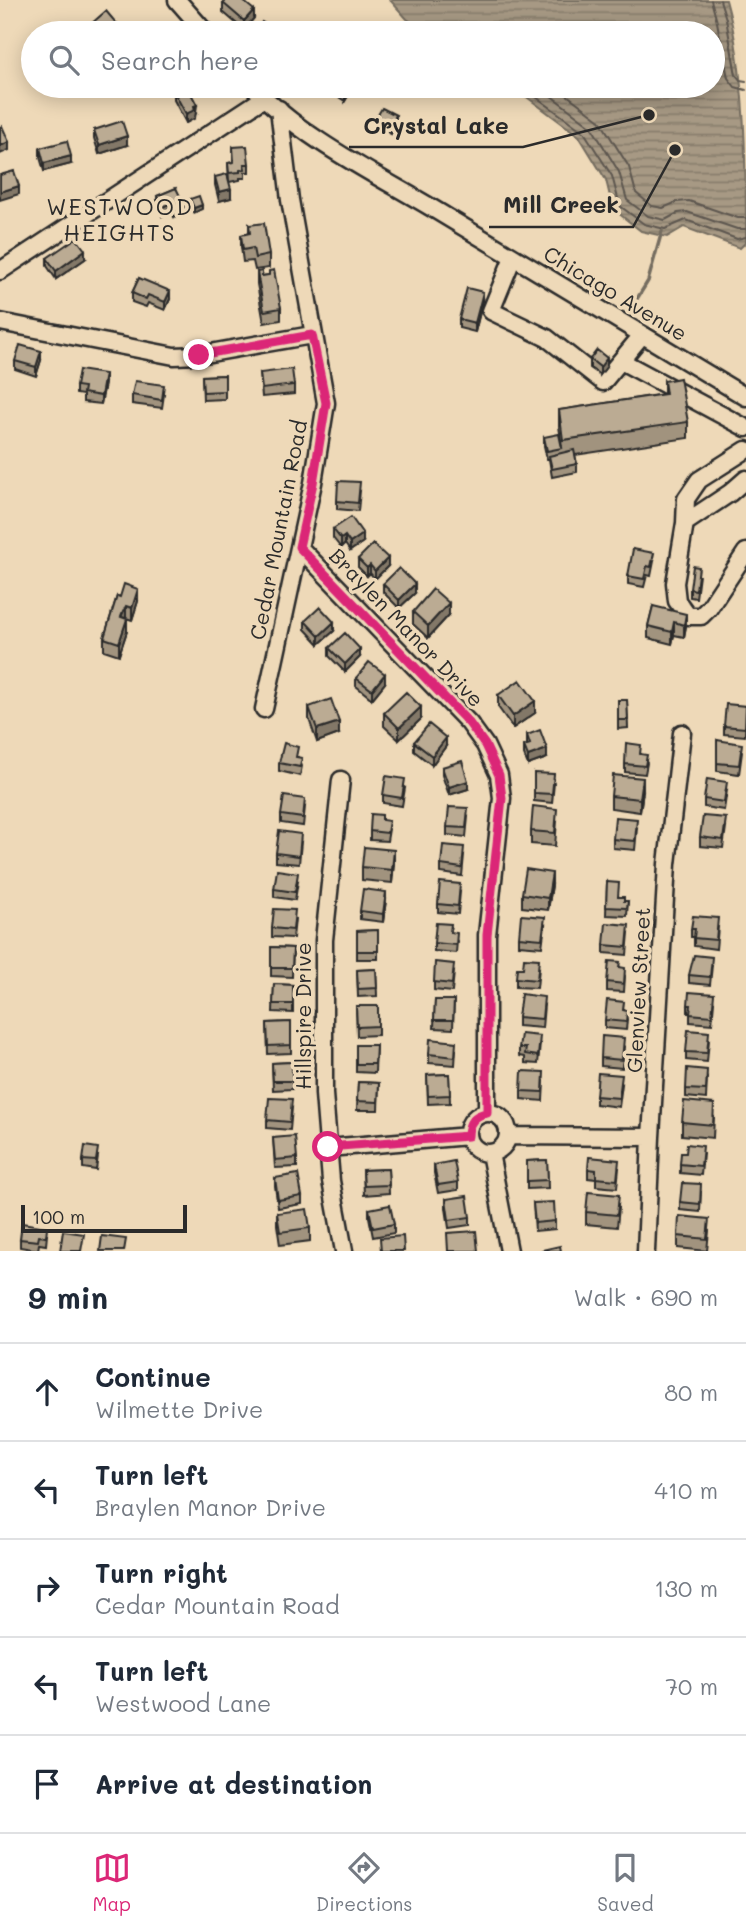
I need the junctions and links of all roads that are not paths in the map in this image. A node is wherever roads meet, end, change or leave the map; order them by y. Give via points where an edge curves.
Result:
1 (177, 0) edge
2 (195, 21) edge
3 (250, 98) edge
4 (266, 98) edge
5 (279, 109) junction
6 (513, 257) junction
7 (0, 271) edge
8 (0, 322) edge
9 (312, 335) junction
10 (642, 335) junction
11 (621, 361) junction
12 (746, 397) edge
13 (746, 428) edge
14 (746, 450) edge
15 (746, 478) edge
16 (685, 523) junction
17 (299, 547) junction
18 (746, 552) edge
19 (264, 709) dead end
20 (682, 733) dead end
21 (341, 780) dead end
22 (487, 1113) junction
23 (468, 1136) junction
24 (508, 1136) junction
25 (651, 1137) junction
26 (328, 1147) junction
27 (490, 1153) junction
28 (344, 1251) edge
29 (509, 1251) edge
30 (646, 1251) edge

1 - 2 street
3 - 7 street
4 - 5 street, Chicago Avenue
5 - 6 street, Chicago Avenue via 351,159
5 - 9 street, Cedar Mountain Road
6 - 10 street, Chicago Avenue
6 - 11 street via 491,311 547,338 603,382
8 - 9 street via 174,356
9 - 17 street, Cedar Mountain Road via 326,403
10 - 11 street
10 - 12 street, Chicago Avenue
11 - 13 street
14 - 16 street via 699,480 686,499
15 - 16 street
16 - 18 street via 675,583 677,601 688,616 701,616 709,608
17 - 19 street, Cedar Mountain Road
17 - 22 street, Braylen Manor Drive via 469,723 499,775 502,798 487,935
20 - 25 street, Glenview Street via 667,864
21 - 26 street, Hillspire Drive via 324,940
22 - 23 street via 475,1118
22 - 24 street via 503,1119
23 - 26 street
23 - 27 street via 478,1151
24 - 25 street
24 - 27 street via 502,1148
25 - 30 street, Glenview Street
26 - 28 street, Hillspire Drive
27 - 29 street

